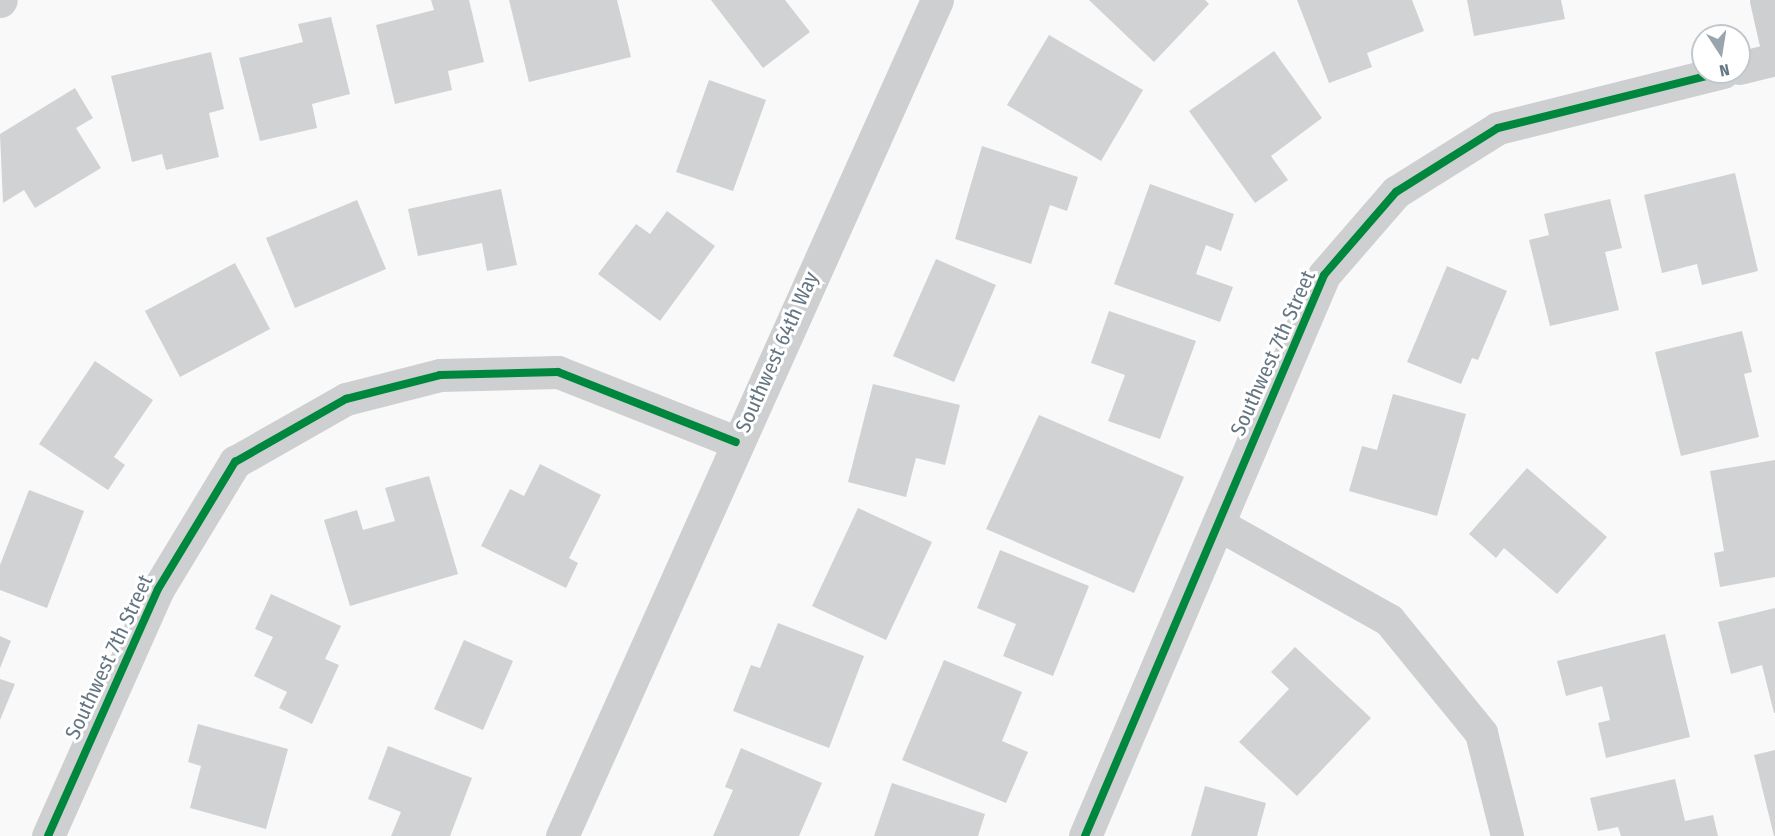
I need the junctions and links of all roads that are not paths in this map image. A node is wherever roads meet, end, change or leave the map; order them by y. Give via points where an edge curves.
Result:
1 (937, 0) edge
2 (1766, 0) edge
3 (1775, 40) edge
4 (1775, 59) edge
5 (1751, 65) edge
6 (1691, 80) edge
7 (736, 442) junction
8 (1218, 524) junction
9 (48, 836) edge
10 (562, 836) edge
11 (1085, 836) edge
12 (1507, 836) edge

1 - 7 street, Southwest 64th Way
2 - 3 street
4 - 5 street
6 - 8 street, Southwest 7th Street via 1498,128 1395,192 1324,275
7 - 9 street, Southwest 7th Street via 558,372 440,375 346,399 315,416 235,462 158,589
7 - 10 street, Southwest 64th Way
8 - 11 street, Southwest 7th Street
8 - 12 street via 1389,620 1480,733

